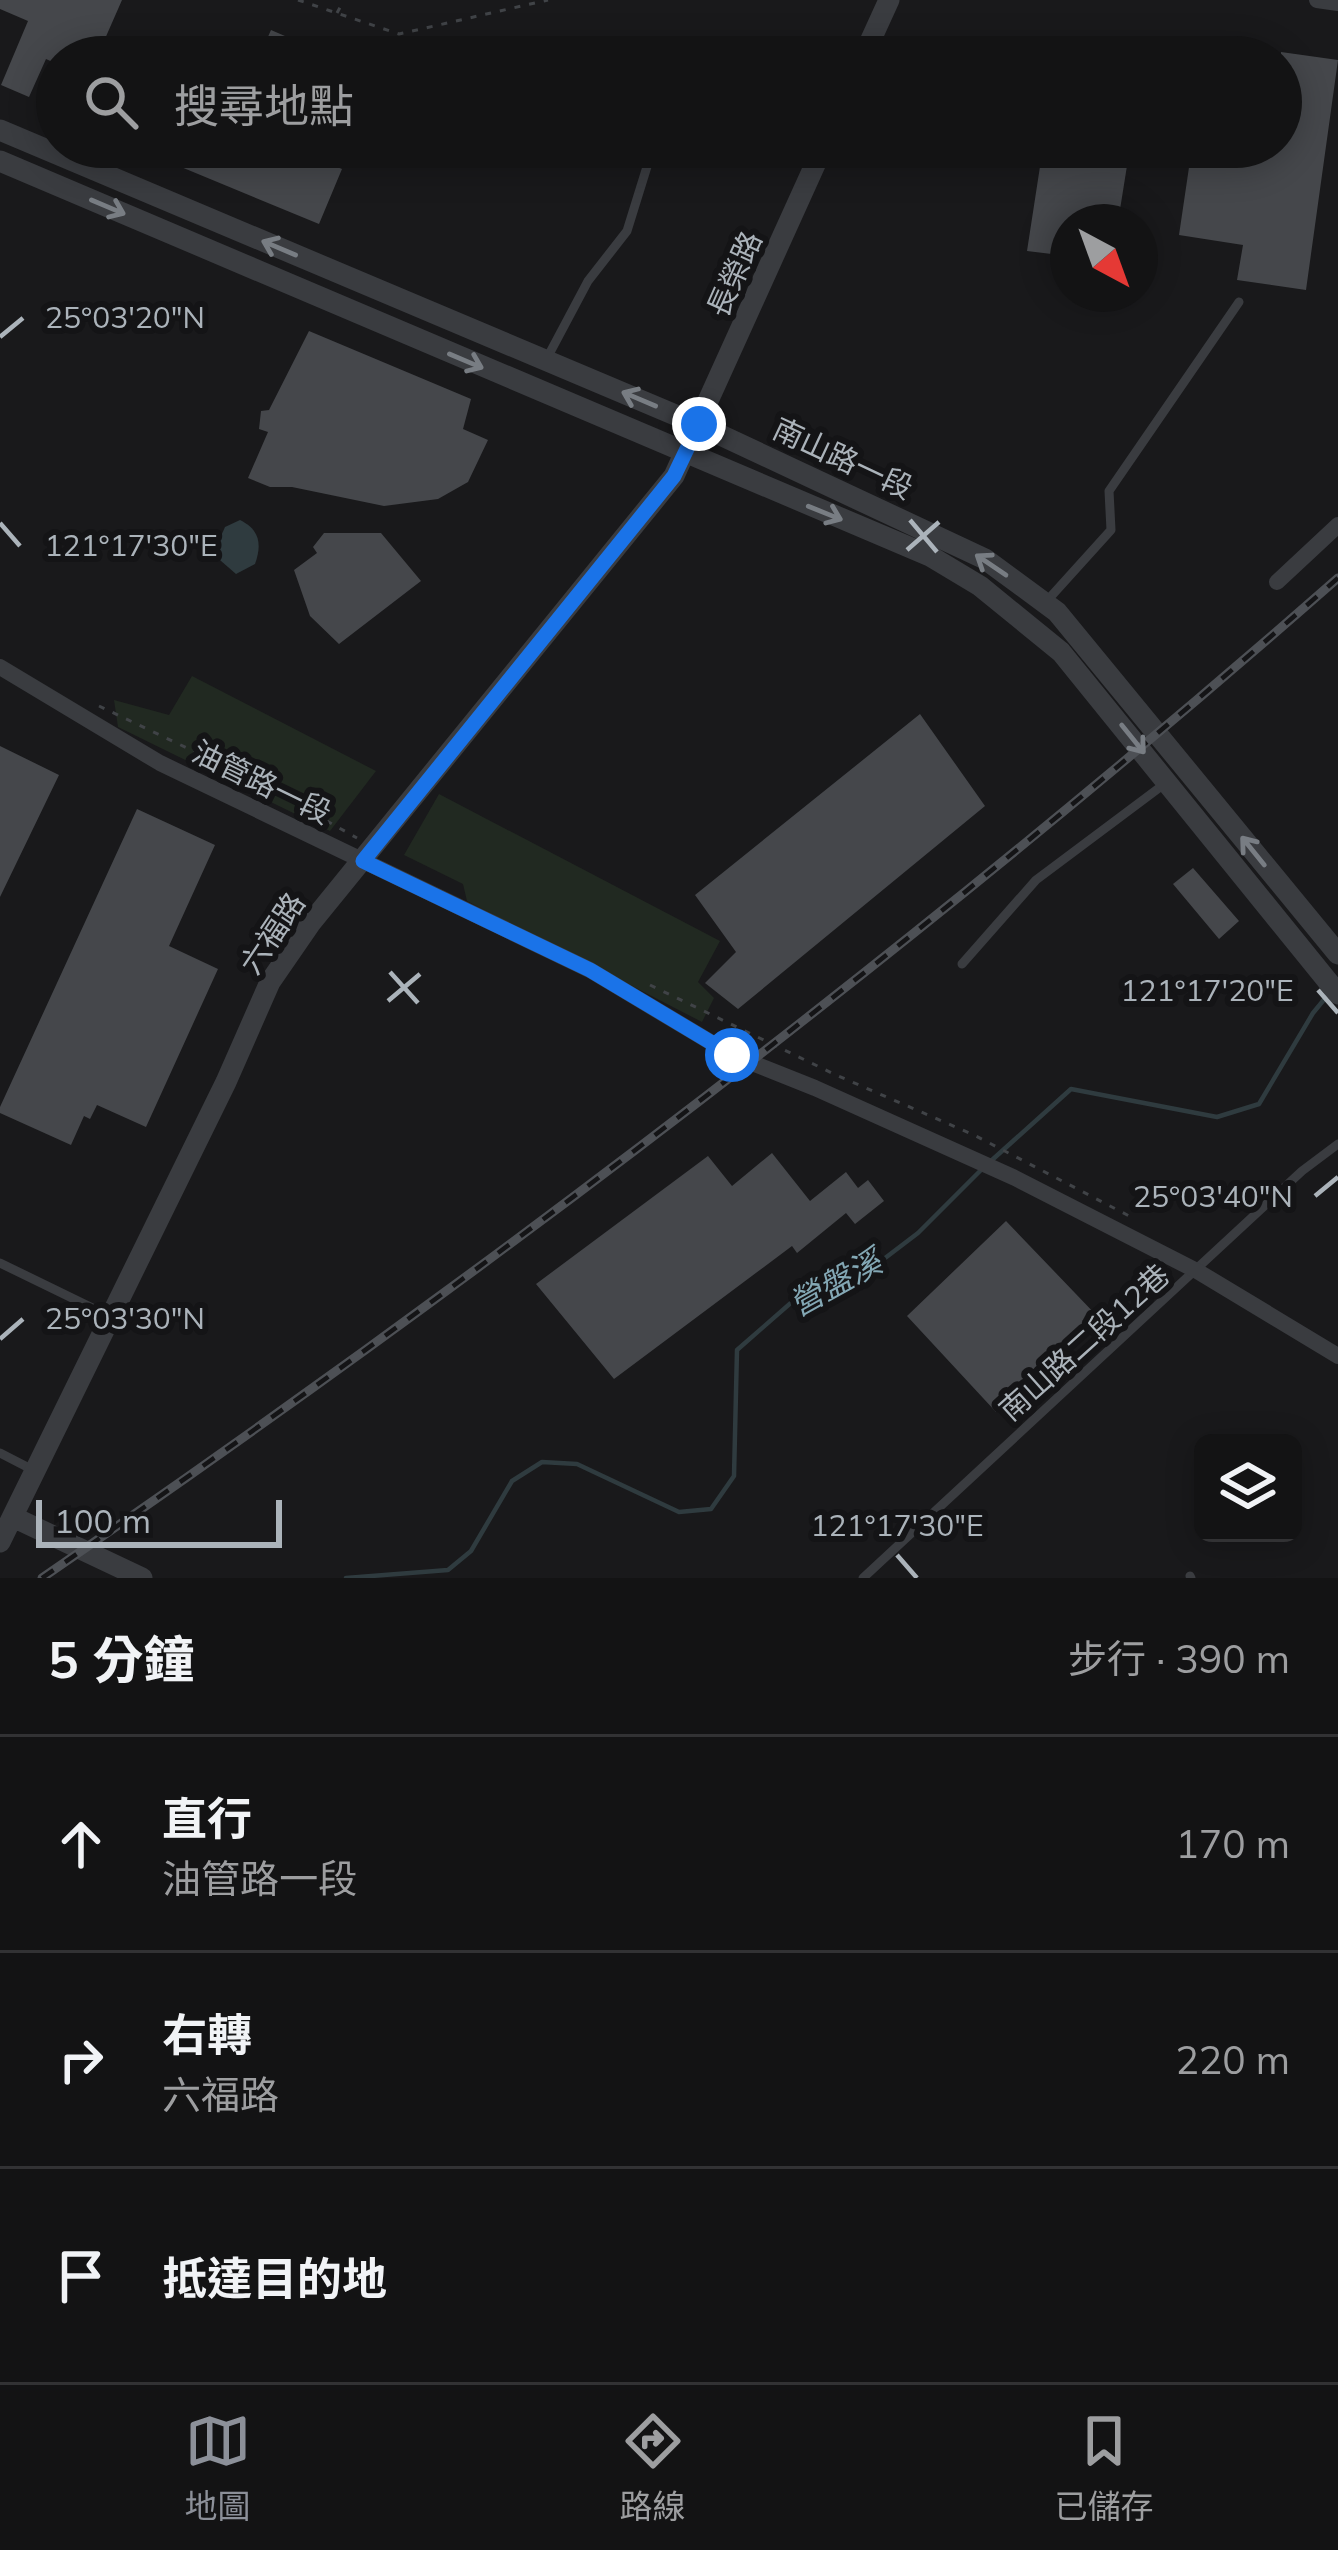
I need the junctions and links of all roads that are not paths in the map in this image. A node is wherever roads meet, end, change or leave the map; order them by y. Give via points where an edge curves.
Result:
1 (889, 0) edge
2 (1317, 0) edge
3 (1338, 3) edge
4 (873, 36) edge
5 (0, 130) edge
6 (36, 145) edge
7 (0, 161) edge
8 (90, 168) edge
9 (647, 168) edge
10 (814, 168) edge
11 (1239, 302) dead end
12 (546, 360) junction
13 (699, 424) junction
14 (685, 455) junction
15 (1338, 525) edge
16 (1277, 582) dead end
17 (1044, 603) junction
18 (0, 667) edge
19 (1167, 782) junction
20 (368, 854) junction
21 (1333, 948) edge
22 (962, 964) dead end
23 (1337, 993) edge
24 (1338, 1144) edge
25 (0, 1263) edge
26 (1198, 1271) junction
27 (110, 1317) junction
28 (1338, 1356) edge
29 (0, 1454) edge
30 (35, 1471) junction
31 (13, 1517) junction
32 (0, 1542) edge
33 (142, 1578) edge
34 (863, 1578) edge

1 - 4 street
2 - 3 street
6 -> 5 street, 南山路一段
7 -> 14 street, 南山路一段
12 -> 8 street, 南山路一段
9 - 12 lane via 627,232 588,281
10 - 13 street, 長榮路
11 - 17 lane via 1108,491 1111,530
13 -> 12 street, 南山路一段
13 - 14 street, 六福路
17 -> 13 street, 南山路一段 via 985,559
14 -> 19 street, 南山路一段 via 930,556 980,586 1061,652
14 - 20 street, 六福路
15 - 16 street
21 -> 17 street, 南山路一段
18 - 20 street, 油管路一段 via 160,763
19 - 22 lane via 1036,880
19 - 23 street, 南山路一段
20 - 26 street, 油管路一段 via 732,1055 961,1152
20 - 27 street, 六福路 via 270,982
24 - 26 lane, 南山路二段12巷
25 - 27 lane
26 - 28 street
26 - 34 lane, 南山路二段12巷
27 - 30 street, 六福路
29 - 30 lane
30 - 31 street, 六福路
31 - 32 street, 六福路
31 - 33 street

